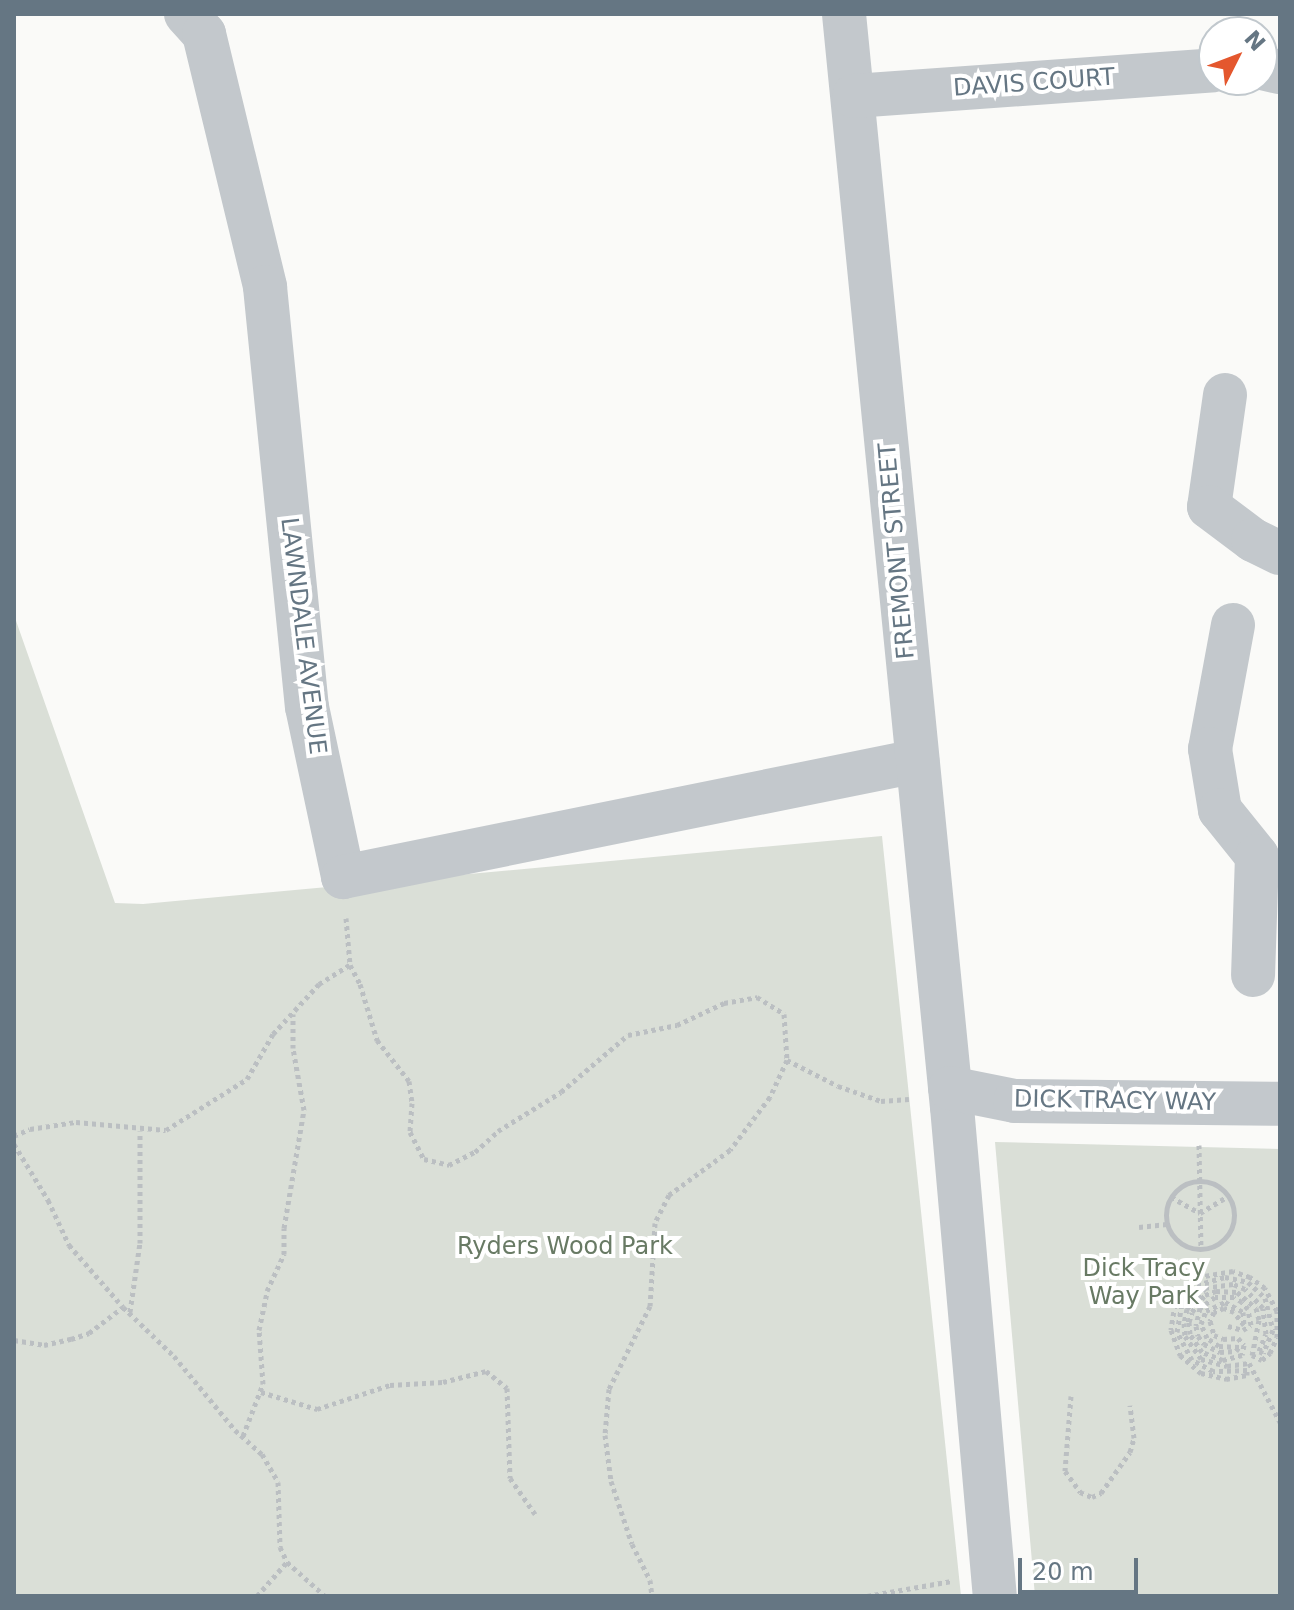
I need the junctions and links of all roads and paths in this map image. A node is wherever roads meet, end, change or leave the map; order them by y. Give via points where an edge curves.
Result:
1 (186, 14) edge
2 (844, 14) edge
3 (1198, 71) edge
4 (854, 96) junction
5 (1225, 395) dead end
6 (1280, 553) edge
7 (1233, 625) dead end
8 (917, 761) junction
9 (1268, 856) edge
10 (1253, 975) dead end
11 (293, 1014) junction
12 (787, 1060) junction
13 (951, 1098) junction
14 (1280, 1104) edge
15 (140, 1131) junction
16 (14, 1136) edge
17 (1199, 1140) dead end
18 (14, 1144) edge
19 (1199, 1181) junction
20 (1228, 1196) junction
21 (1171, 1197) junction
22 (1200, 1213) junction
23 (1167, 1224) junction
24 (1139, 1227) dead end
25 (1201, 1249) junction
26 (123, 1307) junction
27 (130, 1313) junction
28 (1228, 1326) dead end
29 (14, 1340) edge
30 (261, 1392) junction
31 (1071, 1396) dead end
32 (1130, 1405) dead end
33 (1280, 1422) edge
34 (243, 1436) junction
35 (535, 1514) dead end
36 (287, 1562) junction
37 (977, 1588) edge
38 (257, 1596) edge
39 (325, 1596) edge
40 (652, 1596) edge
41 (867, 1596) edge

1 - 8 street, LAWNDALE AVENUE via 204,34 265,287 307,707 343,877
2 - 4 street, FREMONT STREET
3 - 4 street, DAVIS COURT
4 - 8 street, FREMONT STREET
5 - 6 street via 1209,507
7 - 9 street via 1210,749 1220,810
8 - 13 street, FREMONT STREET
9 - 10 street
11 - 12 path via 319,984 350,965 377,1040 409,1081 410,1132 424,1159 449,1165 561,1092 628,1035 677,1025 724,1003 757,997 784,1014
11 - 15 path via 273,1034 247,1079 166,1130
11 - 30 path via 304,1110 284,1254 267,1291 259,1330 265,1369
12 - 13 path via 881,1101
12 - 40 path via 770,1097 730,1150 669,1195 655,1223 650,1306 609,1389 605,1435 611,1481
13 - 14 street, DICK TRACY WAY
13 - 37 street, FREMONT STREET
15 - 16 path via 76,1122
15 - 27 path via 140,1243
17 - 19 path
18 - 26 path via 69,1245
19 - 20 path via 1214,1184
19 - 21 path via 1182,1186
19 - 22 path
20 - 22 path
20 - 25 path via 1234,1211 1229,1233
21 - 22 path
21 - 23 path
22 - 25 path
23 - 24 path
23 - 25 path via 1180,1243
26 - 27 path
26 - 29 path via 89,1333 71,1339 44,1345
27 - 34 path
28 - 33 path via 1243,1330 1251,1325 1242,1302 1215,1297 1200,1308 1198,1336 1220,1352 1239,1347 1219,1346 1207,1338 1201,1324 1206,1311 1225,1302 1243,1312 1244,1325 1224,1308 1210,1321 1214,1335 1238,1338 1244,1345 1242,1355 1223,1360 1202,1352 1189,1322 1205,1295 1237,1292 1256,1308 1259,1320 1252,1355 1262,1360 1270,1353 1277,1337 1277,1311 1265,1288 1250,1277 1224,1271 1199,1277 1184,1288 1171,1330 1180,1355 1201,1373 1226,1379 1247,1375 1247,1370 1213,1371 1192,1360 1177,1332 1182,1303 1197,1285 1225,1277 1241,1279 1265,1298 1273,1330 1263,1353 1263,1308 1233,1284 1205,1288 1194,1297 1187,1309 1185,1336 1201,1359 1215,1365 1249,1363
30 - 34 path
30 - 35 path via 317,1409 390,1385 443,1382 486,1371 507,1388 510,1478
31 - 32 path via 1065,1471 1080,1492 1092,1497 1101,1493 1130,1452
34 - 36 path via 262,1454 278,1482 280,1547
36 - 38 path
36 - 39 path
37 - 41 path

